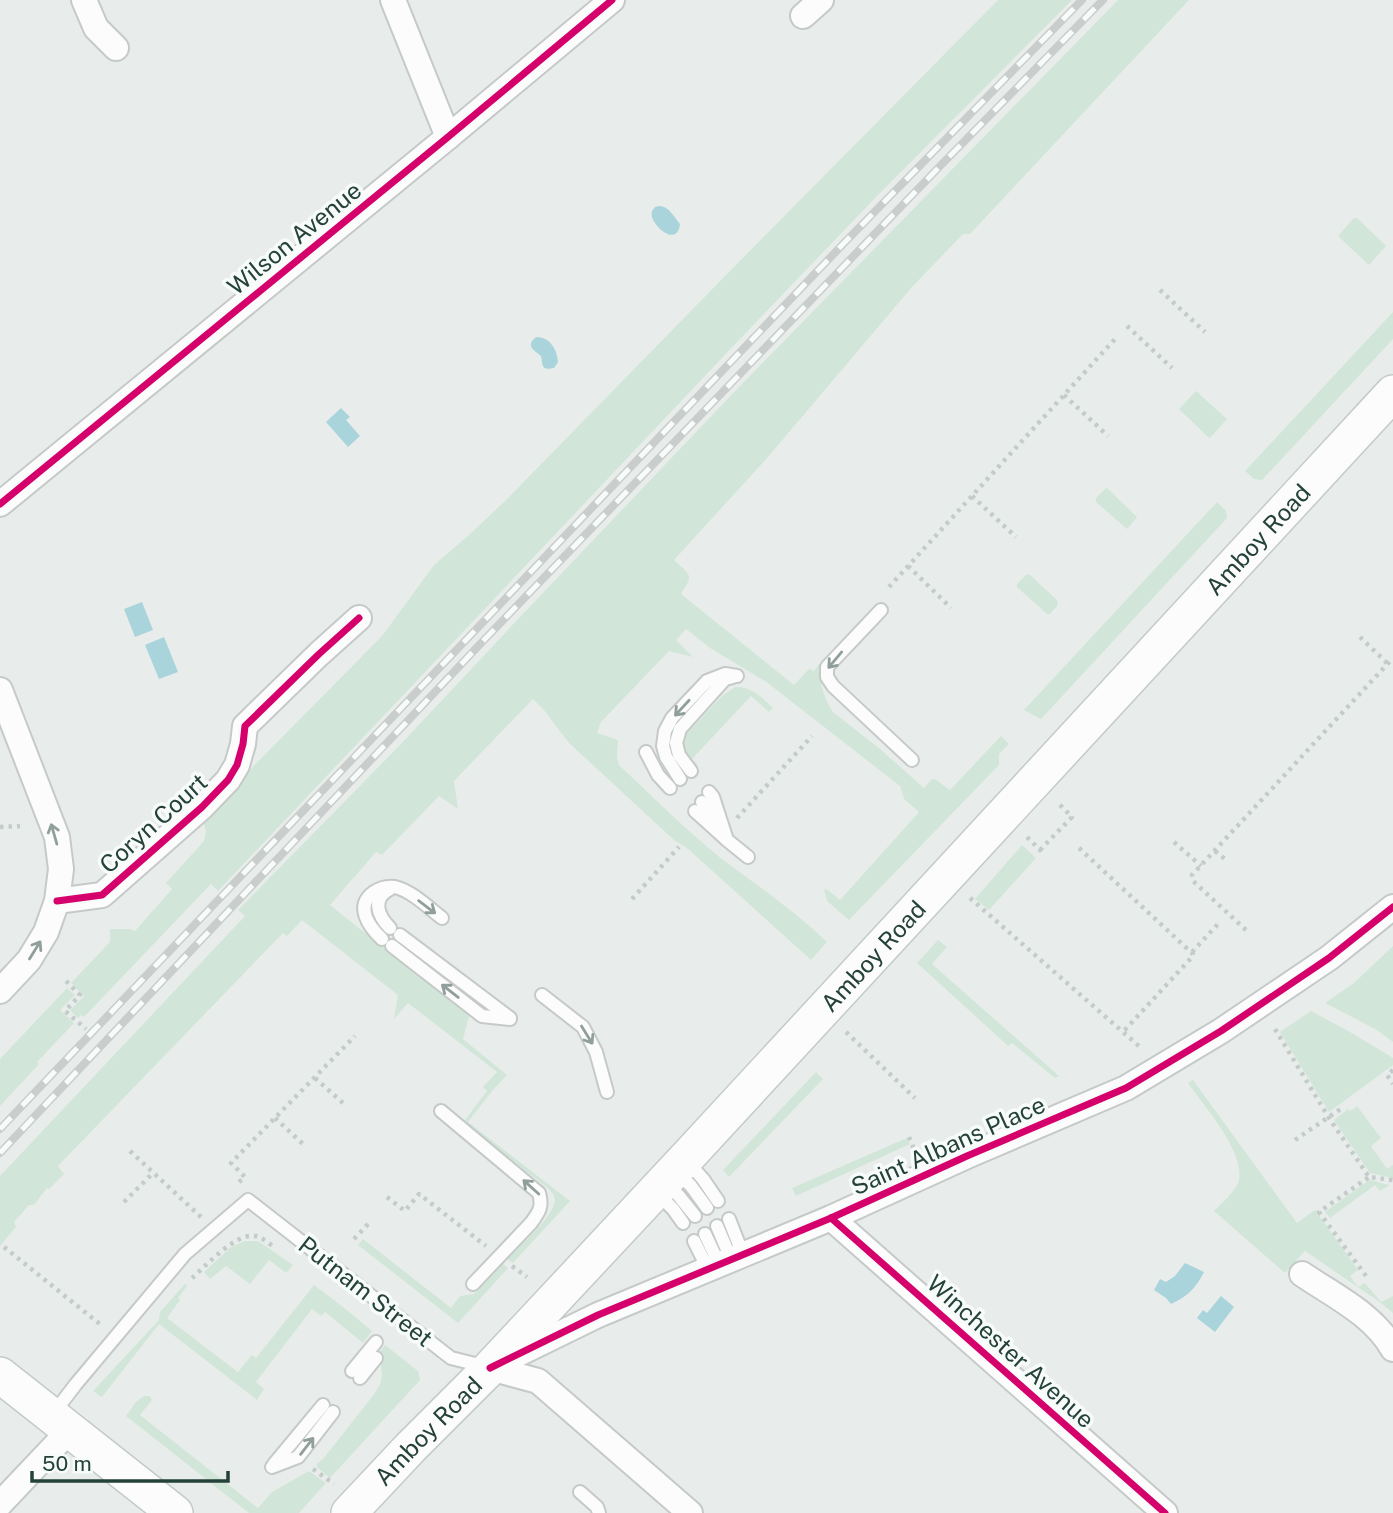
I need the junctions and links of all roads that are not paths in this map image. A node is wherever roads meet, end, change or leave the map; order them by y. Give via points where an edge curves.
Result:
1 (84, 0) edge
2 (393, 0) edge
3 (612, 0) edge
4 (116, 48) dead end
5 (448, 137) junction
6 (1393, 393) edge
7 (0, 504) edge
8 (881, 610) dead end
9 (359, 618) dead end
10 (737, 676) dead end
11 (0, 691) edge
12 (646, 752) dead end
13 (912, 760) dead end
14 (685, 775) dead end
15 (670, 788) dead end
16 (727, 840) junction
17 (748, 857) dead end
18 (57, 901) junction
19 (1393, 907) edge
20 (442, 918) dead end
21 (0, 991) edge
22 (542, 995) dead end
23 (510, 1018) dead end
24 (607, 1092) dead end
25 (441, 1111) dead end
26 (670, 1175) junction
27 (713, 1205) dead end
28 (695, 1216) dead end
29 (831, 1217) junction
30 (683, 1223) dead end
31 (723, 1223) dead end
32 (705, 1234) dead end
33 (694, 1241) dead end
34 (725, 1262) junction
35 (1302, 1274) dead end
36 (473, 1284) dead end
37 (376, 1342) dead end
38 (1393, 1349) edge
39 (376, 1358) dead end
40 (490, 1368) junction
41 (0, 1376) edge
42 (328, 1409) dead end
43 (60, 1424) junction
44 (272, 1467) dead end
45 (580, 1492) dead end
46 (343, 1500) edge
47 (0, 1504) edge
48 (175, 1513) edge
49 (598, 1513) edge
50 (690, 1513) edge
51 (1165, 1513) edge

1 - 4 street via 96,28
2 - 5 street
3 - 5 street, Wilson Avenue
5 - 7 street, Wilson Avenue
6 - 26 main road, Amboy Road
8 -> 13 lane via 827,667 827,677
9 - 18 street, Coryn Court via 245,726 237,765 202,807 102,895
10 -> 14 lane via 726,679 680,729 676,743
18 -> 11 street via 61,869 57,838
12 - 15 lane
16 - 16 lane via 713,797 702,802
16 - 17 lane
21 -> 18 street via 29,960 46,933
19 - 29 street, Saint Albans Place via 1329,958 1126,1088
23 -> 20 lane via 391,937 373,930 364,906 380,889 397,888
22 -> 24 lane via 583,1027 596,1052
36 -> 25 lane via 531,1223 542,1202 540,1193
26 - 27 lane via 703,1179
26 - 28 lane
26 - 30 lane via 673,1209
26 - 40 main road, Amboy Road
29 - 34 street, Saint Albans Place
29 - 51 street, Winchester Avenue
31 - 34 lane
32 - 34 lane
33 - 34 lane
34 - 40 street, Saint Albans Place via 598,1315
35 - 38 street via 1371,1320
37 - 39 lane via 356,1374
40 - 43 lane, Putnam Street via 451,1358 248,1200 185,1254 76,1384
40 - 46 main road, Amboy Road via 410,1448
40 - 50 street via 538,1381
41 - 43 main road
44 -> 42 lane via 298,1457
43 - 47 street
43 - 48 main road
45 - 49 lane

